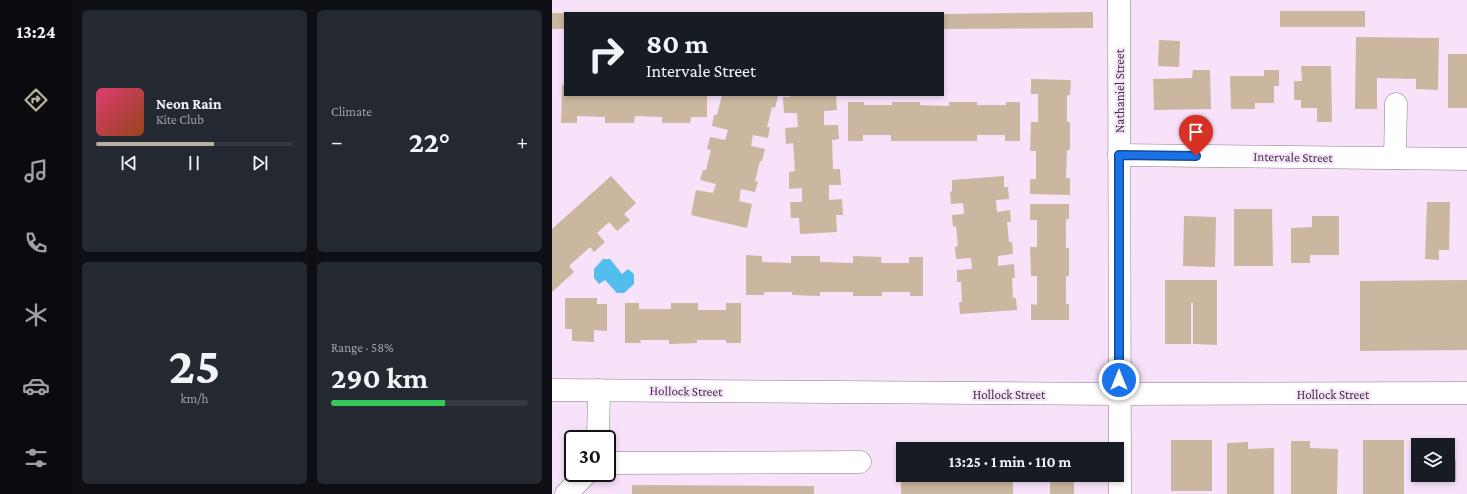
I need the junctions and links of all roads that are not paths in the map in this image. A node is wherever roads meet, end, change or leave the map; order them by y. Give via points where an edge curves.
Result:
1 (1119, 0) edge
2 (1396, 104) dead end
3 (1119, 155) junction
4 (1396, 158) junction
5 (1467, 159) edge
6 (552, 390) edge
7 (599, 390) junction
8 (1467, 393) edge
9 (1120, 394) junction
10 (598, 430) edge
11 (860, 462) dead end
12 (616, 463) edge
13 (578, 482) edge
14 (566, 494) edge
15 (1120, 494) edge

1 - 3 street, Nathaniel Street
2 - 4 street
3 - 4 street, Intervale Street
3 - 9 street, Nathaniel Street
4 - 5 street, Intervale Street
6 - 7 street, Hollock Street
7 - 9 street, Hollock Street
7 - 10 street
8 - 9 street, Hollock Street
9 - 15 street, Nathaniel Street
11 - 12 street
13 - 14 street

